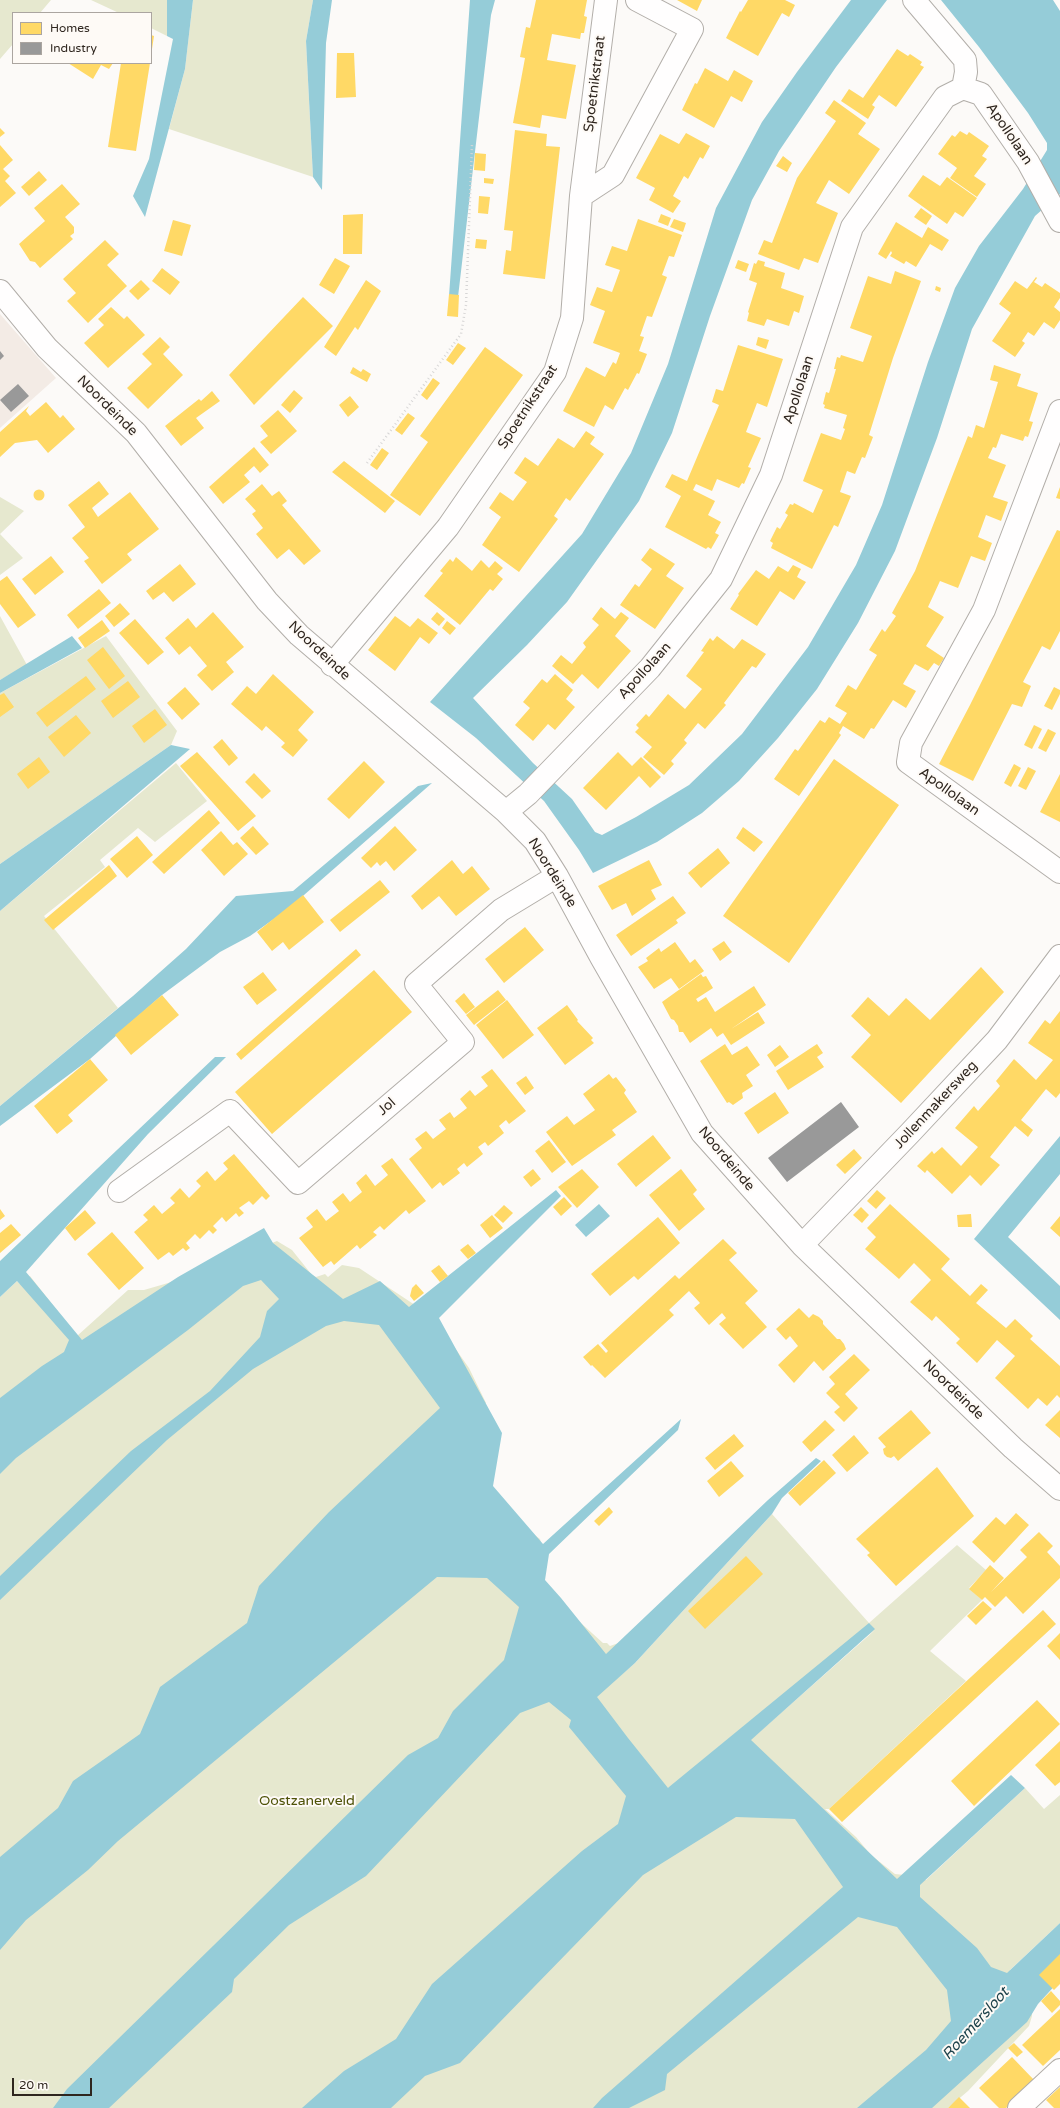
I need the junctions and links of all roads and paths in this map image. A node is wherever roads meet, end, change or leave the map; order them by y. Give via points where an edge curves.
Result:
1 (606, 0) edge
2 (638, 0) edge
3 (914, 0) edge
4 (963, 88) junction
5 (472, 145) dead end
6 (581, 196) junction
7 (1056, 214) edge
8 (0, 290) edge
9 (1059, 418) edge
10 (367, 463) dead end
11 (332, 665) junction
12 (506, 812) junction
13 (1060, 872) edge
14 (557, 876) junction
15 (1060, 956) edge
16 (119, 1191) dead end
17 (802, 1245) junction
18 (1060, 1489) edge
19 (1060, 2070) edge
20 (1019, 2108) edge

1 - 6 street, Spoetnikstraat
2 - 6 street via 692,29 613,175
3 - 4 street via 965,60
4 - 7 street, Apollolaan via 981,94 1028,162
4 - 12 street, Apollolaan via 945,97 852,227 771,475 721,579 650,668 528,794
5 - 10 path via 466,304 460,334
6 - 11 street, Spoetnikstraat via 572,318 555,372 448,527
8 - 11 street, Noordeinde via 47,348 136,433 267,601
9 - 13 street, Apollolaan via 984,610 911,743 908,762
11 - 12 street, Noordeinde
12 - 14 street, Noordeinde via 535,841
14 - 16 street, Jol via 501,910 416,984 463,1042 298,1183 230,1111
14 - 17 street, Noordeinde via 702,1133
15 - 17 street, Jollenmakersweg via 997,1040
17 - 18 street, Noordeinde via 1013,1448
19 - 20 street

